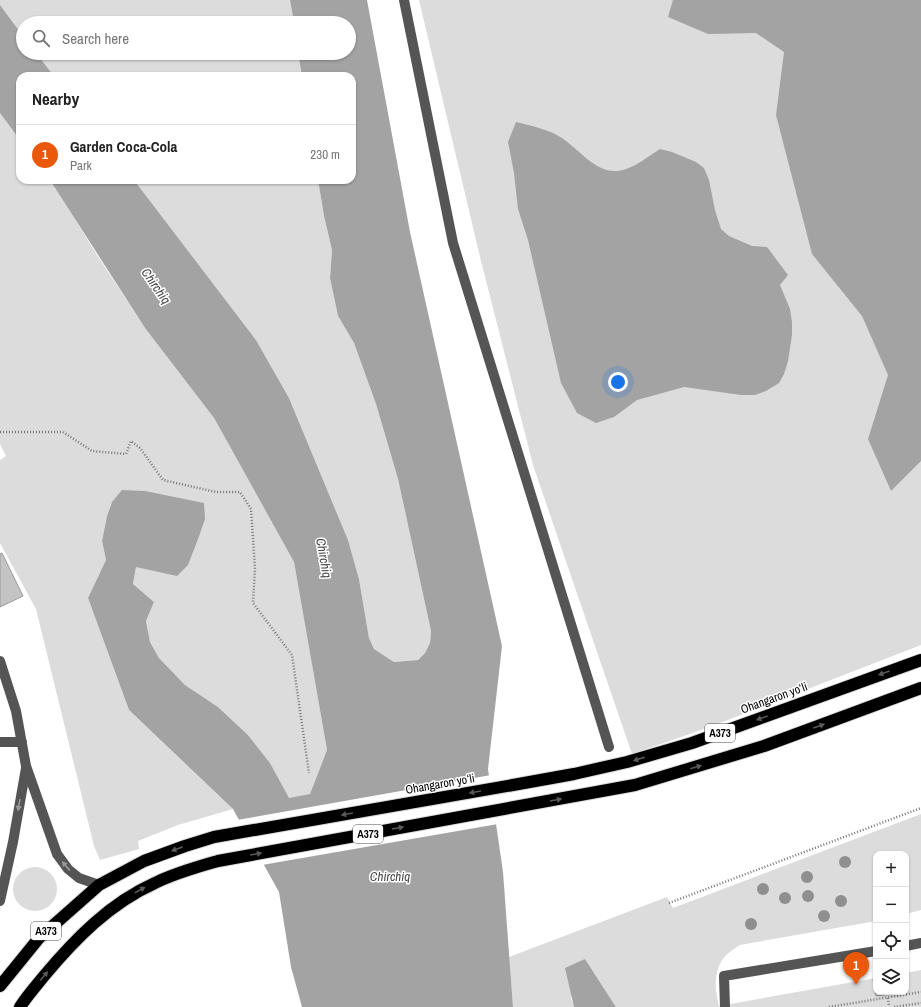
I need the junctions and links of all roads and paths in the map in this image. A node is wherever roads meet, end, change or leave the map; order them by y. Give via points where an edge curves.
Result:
1 (404, 0) edge
2 (0, 432) edge
3 (921, 660) edge
4 (0, 661) edge
5 (921, 688) edge
6 (0, 742) edge
7 (22, 742) junction
8 (609, 747) dead end
9 (26, 766) junction
10 (309, 773) dead end
11 (921, 808) edge
12 (99, 885) junction
13 (0, 901) edge
14 (669, 903) dead end
15 (921, 943) edge
16 (909, 945) edge
17 (873, 951) edge
18 (0, 986) edge
19 (921, 992) edge
20 (888, 998) junction
21 (921, 1003) edge
22 (20, 1007) edge
23 (725, 1007) edge
24 (829, 1007) edge
25 (889, 1007) edge
26 (894, 1007) edge

1 - 8 street via 454,243
2 - 10 path via 63,432 92,451 126,454 131,441 140,448 163,480 216,492 240,492 251,509 255,568 252,603 292,655
3 -> 12 highway, Ohangaron yoʻli / A373 via 692,743 627,762 574,774 214,837 144,861
4 - 7 street via 8,681
22 -> 5 highway, A373 via 62,954 97,920 155,882 191,869 218,861 635,785 764,746
6 - 7 street
7 - 9 street
12 -> 9 street via 79,878 68,869 57,854
9 -> 13 street
11 - 14 path
12 - 18 highway, Ohangaron yoʻli / A373 via 39,938
15 - 16 street
17 - 23 street via 724,976
19 - 20 path
20 - 24 path
20 - 25 path
21 - 26 path

